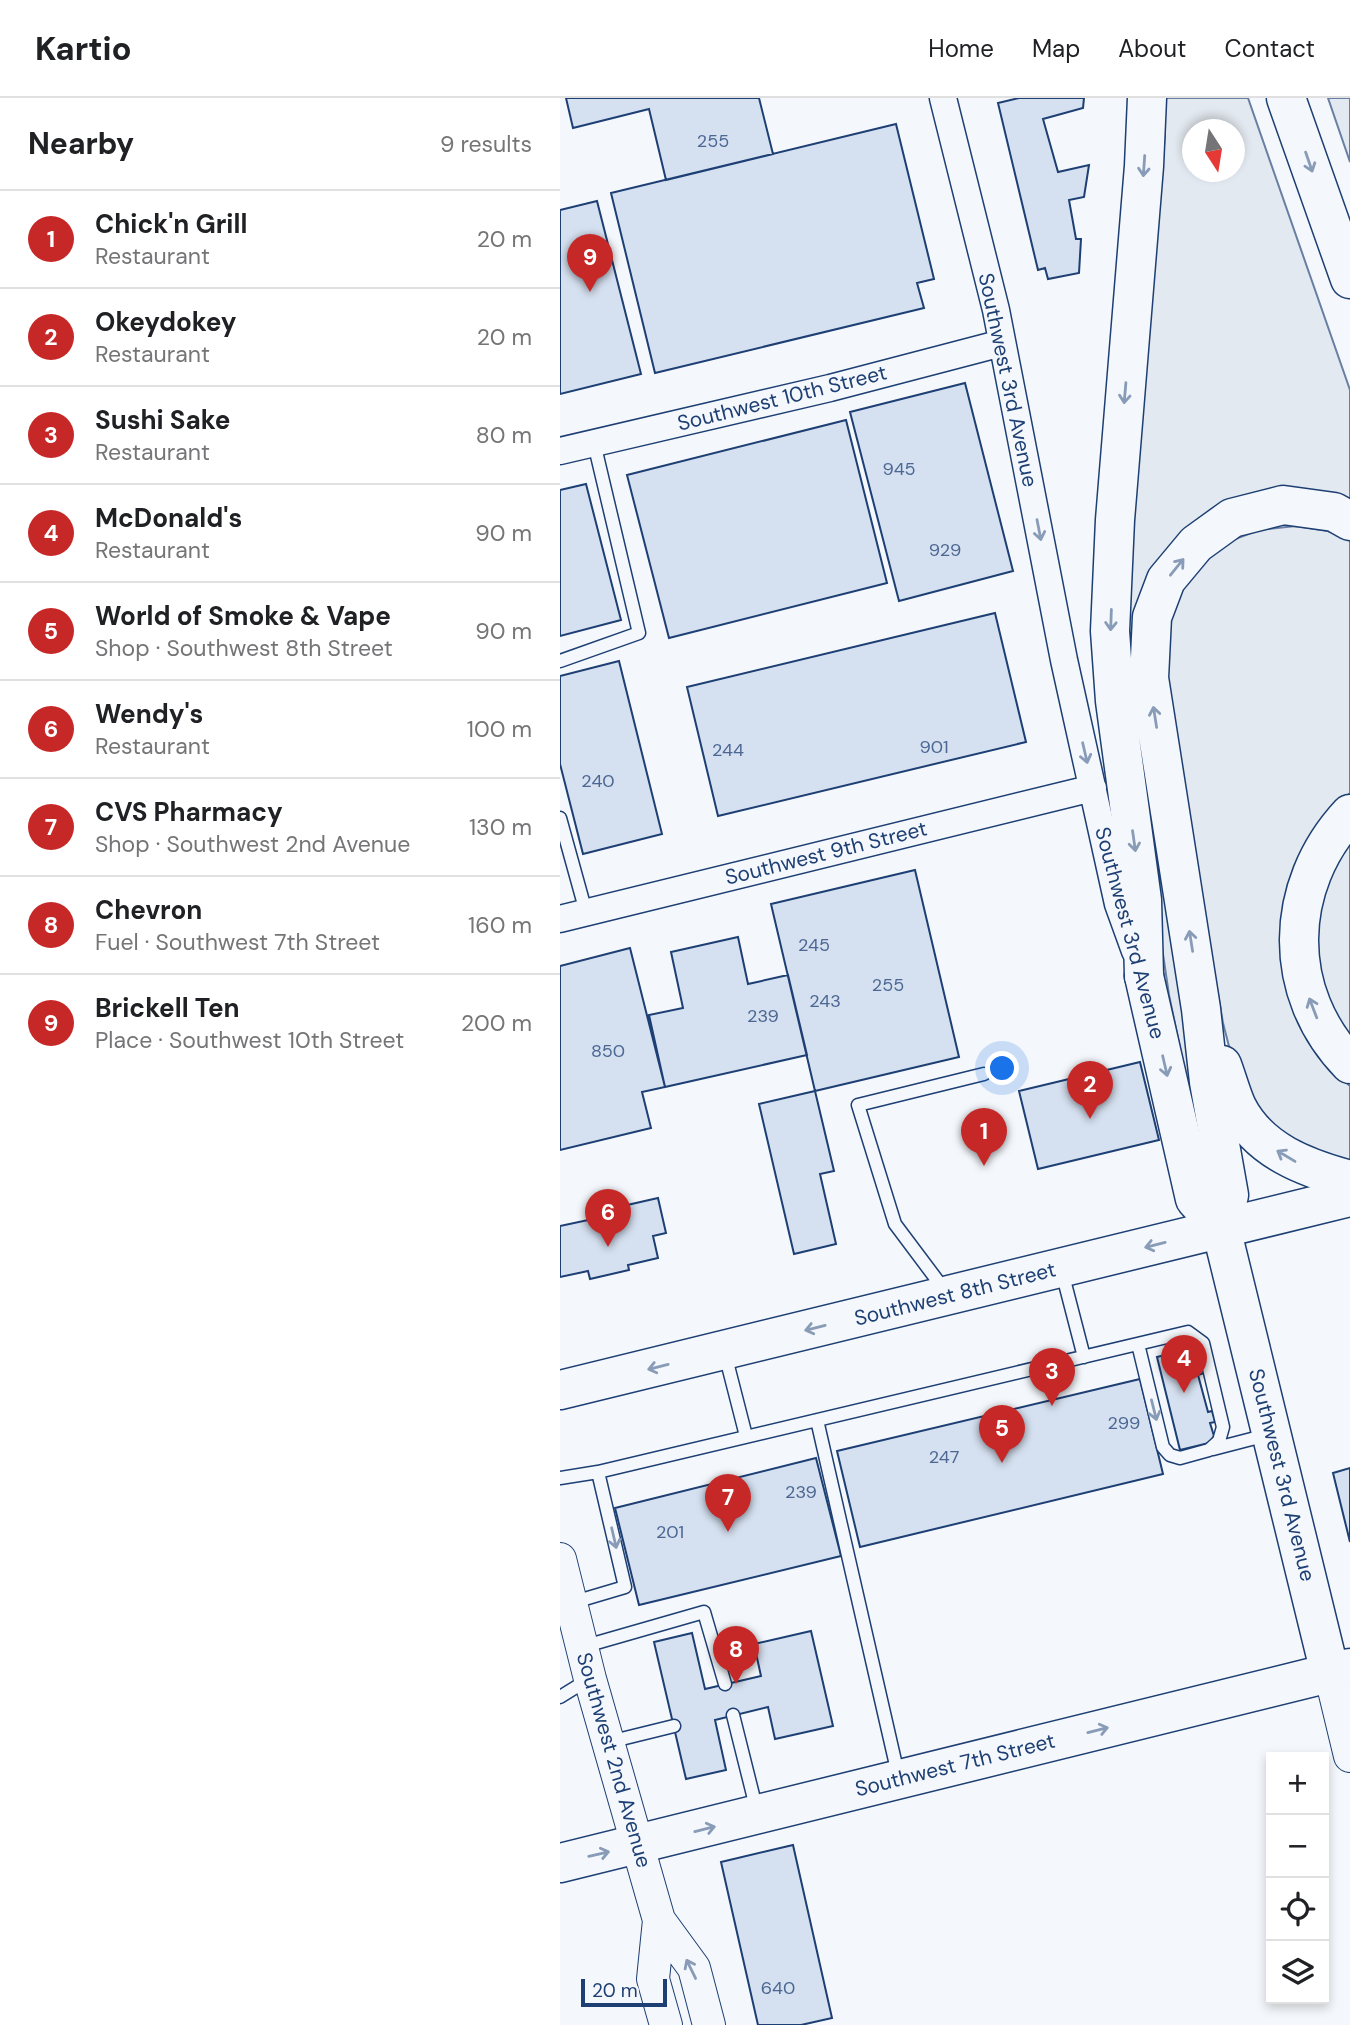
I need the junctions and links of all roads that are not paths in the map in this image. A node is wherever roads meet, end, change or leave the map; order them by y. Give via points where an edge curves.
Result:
1 (943, 98) edge
2 (1147, 98) edge
3 (1286, 98) edge
4 (1350, 279) edge
5 (1002, 343) junction
6 (594, 443) junction
7 (560, 452) edge
8 (1350, 521) edge
9 (560, 661) edge
10 (1093, 788) junction
11 (1350, 814) edge
12 (560, 818) edge
13 (586, 912) junction
14 (560, 919) edge
15 (1144, 976) junction
16 (1201, 1009) junction
17 (1350, 1064) edge
18 (984, 1074) dead end
19 (1350, 1180) edge
20 (1350, 1197) edge
21 (1222, 1228) junction
22 (1061, 1268) junction
23 (949, 1295) junction
24 (1138, 1344) junction
25 (724, 1351) junction
26 (1084, 1357) junction
27 (560, 1390) edge
28 (817, 1420) junction
29 (1273, 1434) junction
30 (746, 1436) junction
31 (1209, 1450) junction
32 (598, 1472) junction
33 (560, 1478) edge
34 (560, 1559) edge
35 (571, 1603) junction
36 (582, 1647) junction
37 (1340, 1671) edge
38 (590, 1678) junction
39 (725, 1684) dead end
40 (560, 1697) edge
41 (733, 1715) dead end
42 (674, 1726) dead end
43 (608, 1742) junction
44 (1350, 1756) edge
45 (899, 1778) junction
46 (758, 1815) junction
47 (639, 1845) junction
48 (560, 1863) edge
49 (659, 1920) junction
50 (666, 2025) edge
51 (709, 2025) edge

1 - 5 street, Southwest 3rd Avenue
2 -> 15 main road via 1110,631 1142,900
3 -> 4 main road
5 - 6 street, Southwest 10th Street
5 -> 10 street, Southwest 3rd Avenue
6 - 7 street, Southwest 10th Street
6 - 9 lane via 639,633
16 -> 8 main road via 1149,678 1152,617 1166,580 1196,544 1232,518 1283,505 1334,512
10 - 13 street, Southwest 9th Street
10 - 15 street, Southwest 3rd Avenue via 1118,904
17 -> 11 main road via 1312,1012 1301,969 1299,924 1311,873
12 - 13 lane
13 - 14 street, Southwest 9th Street
15 -> 21 main road, Southwest 3rd Avenue via 1195,1199
19 -> 16 main road via 1307,1167 1261,1138 1238,1108
16 - 21 main road via 1229,1195
18 - 23 lane via 858,1105 895,1224
20 - 21 main road, Southwest 8th Street
21 -> 22 main road, Southwest 8th Street
21 - 29 main road, Southwest 3rd Avenue
22 - 23 main road, Southwest 8th Street
22 - 26 lane
23 -> 25 main road, Southwest 8th Street
24 - 26 lane
24 -> 31 lane via 1163,1447 1180,1458
24 - 31 lane via 1188,1332 1203,1343 1223,1427 1219,1441
25 -> 27 main road, Southwest 8th Street
25 - 30 lane
26 - 28 lane
28 - 30 lane
28 - 45 lane
29 - 31 lane
29 - 37 main road, Southwest 3rd Avenue
30 - 32 lane
32 - 33 lane
32 -> 35 lane via 625,1587
34 - 35 street, Southwest 2nd Avenue
35 - 36 street, Southwest 2nd Avenue
36 - 38 street, Southwest 2nd Avenue
36 - 39 lane via 704,1612
37 - 44 street, Southwest 3rd Avenue
45 -> 37 main road, Southwest 7th Street
38 - 40 lane
38 - 43 street, Southwest 2nd Avenue
41 - 46 lane
42 - 43 lane
43 - 47 street, Southwest 2nd Avenue
45 - 46 main road, Southwest 7th Street
47 -> 46 main road, Southwest 7th Street
48 -> 47 main road, Southwest 7th Street
47 - 49 street, Southwest 2nd Avenue
49 - 50 street, Southwest 2nd Avenue via 653,1979
51 -> 49 street, Southwest 2nd Avenue via 694,1968

